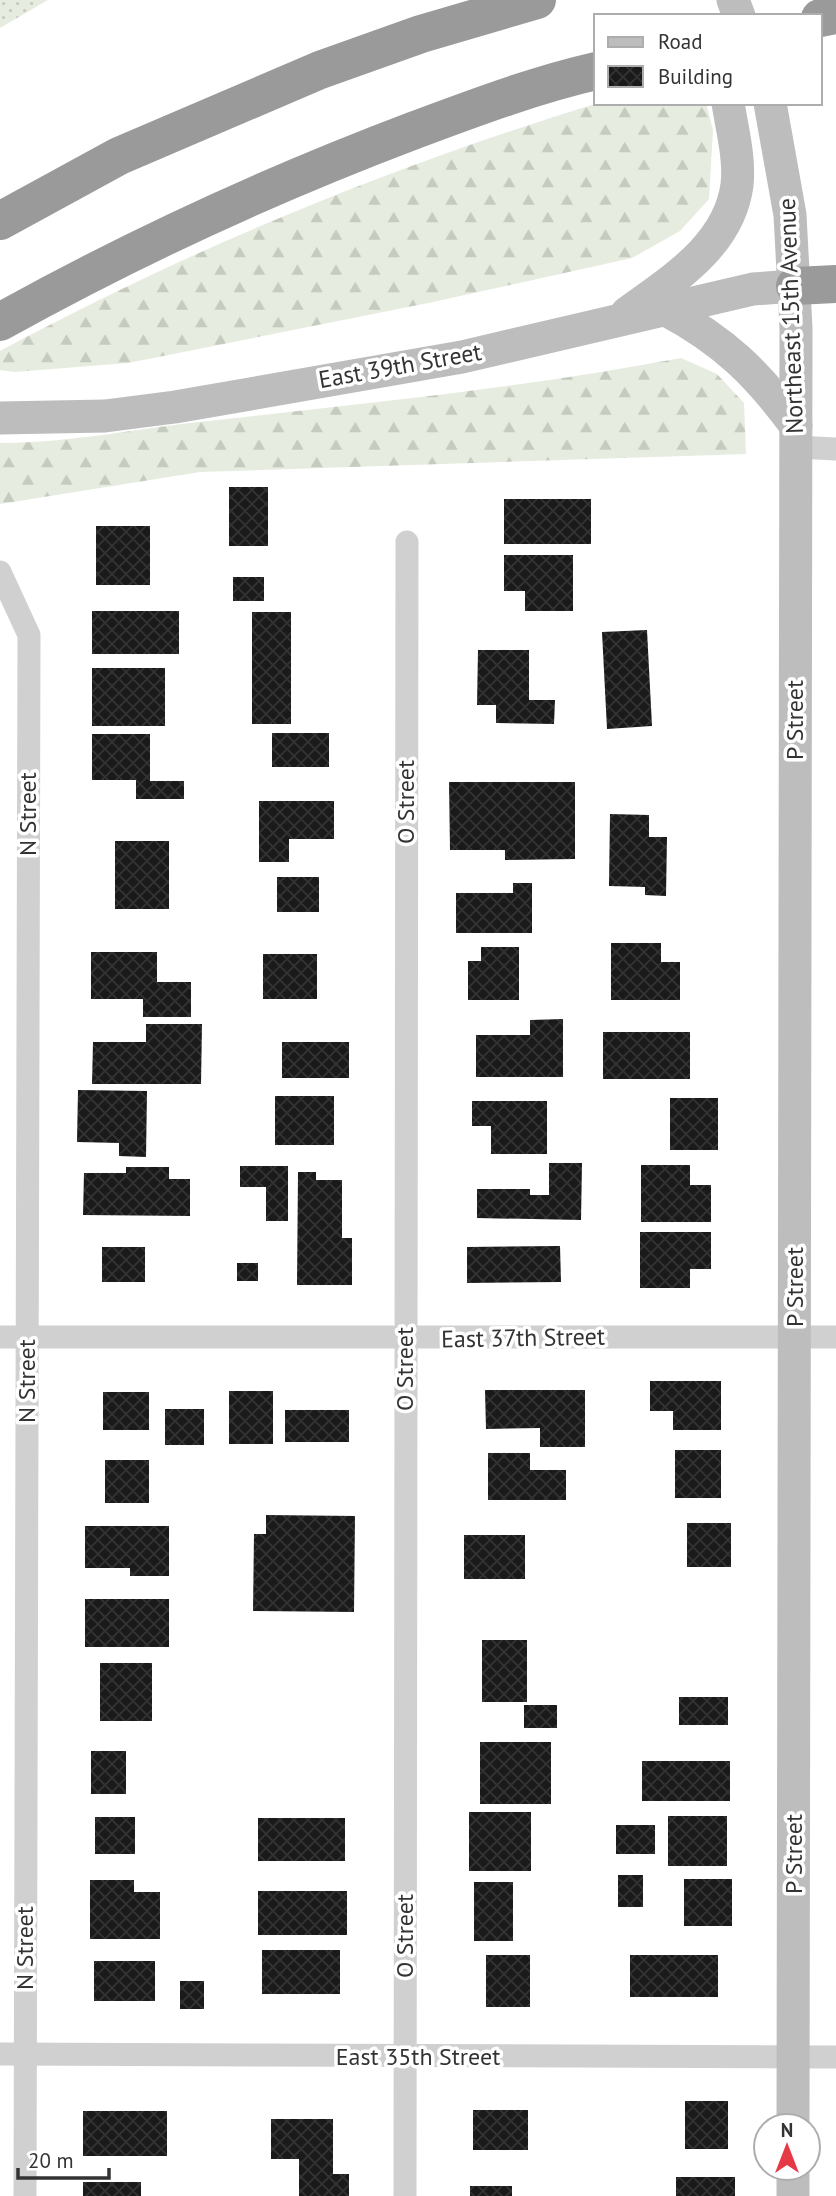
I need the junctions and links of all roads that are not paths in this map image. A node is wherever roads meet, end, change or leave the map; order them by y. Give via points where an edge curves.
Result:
1 (526, 3) edge
2 (582, 74) edge
3 (728, 105) edge
4 (771, 105) edge
5 (0, 221) edge
6 (836, 284) edge
7 (795, 286) junction
8 (666, 310) junction
9 (615, 321) junction
10 (0, 322) edge
11 (0, 418) edge
12 (796, 437) junction
13 (836, 449) edge
14 (407, 542) dead end
15 (0, 572) edge
16 (0, 1337) edge
17 (27, 1337) junction
18 (795, 1337) junction
19 (836, 1337) edge
20 (405, 1339) junction
21 (0, 2054) edge
22 (25, 2054) junction
23 (794, 2057) junction
24 (836, 2057) edge
25 (405, 2058) junction
26 (793, 2112) edge
27 (24, 2196) edge
28 (405, 2196) edge

1 - 5 highway via 396,43 226,109 119,156
2 - 10 highway via 324,164 84,275
3 - 9 street via 737,185 722,225 695,262
4 - 7 street, Northeast 15th Avenue via 788,196
6 - 7 highway
7 - 8 street, East 39th Street via 752,289
7 - 12 street, Northeast 15th Avenue
8 - 9 street, East 39th Street
8 - 12 street via 703,330 753,371
9 - 11 street, East 39th Street via 462,357 175,407 105,416
12 - 13 street
12 - 18 street, P Street
14 - 20 street, O Street
15 - 17 street, N Street via 29,635
16 - 17 street, East 37th Street
17 - 20 street, East 37th Street
17 - 22 street, N Street
18 - 19 street, East 37th Street
18 - 20 street, East 37th Street
18 - 23 street, P Street
20 - 25 street, O Street
21 - 22 street, East 35th Street
22 - 25 street, East 35th Street
22 - 27 street, N Street
23 - 24 street, East 35th Street
23 - 25 street, East 35th Street
23 - 26 street, P Street
25 - 28 street, O Street

